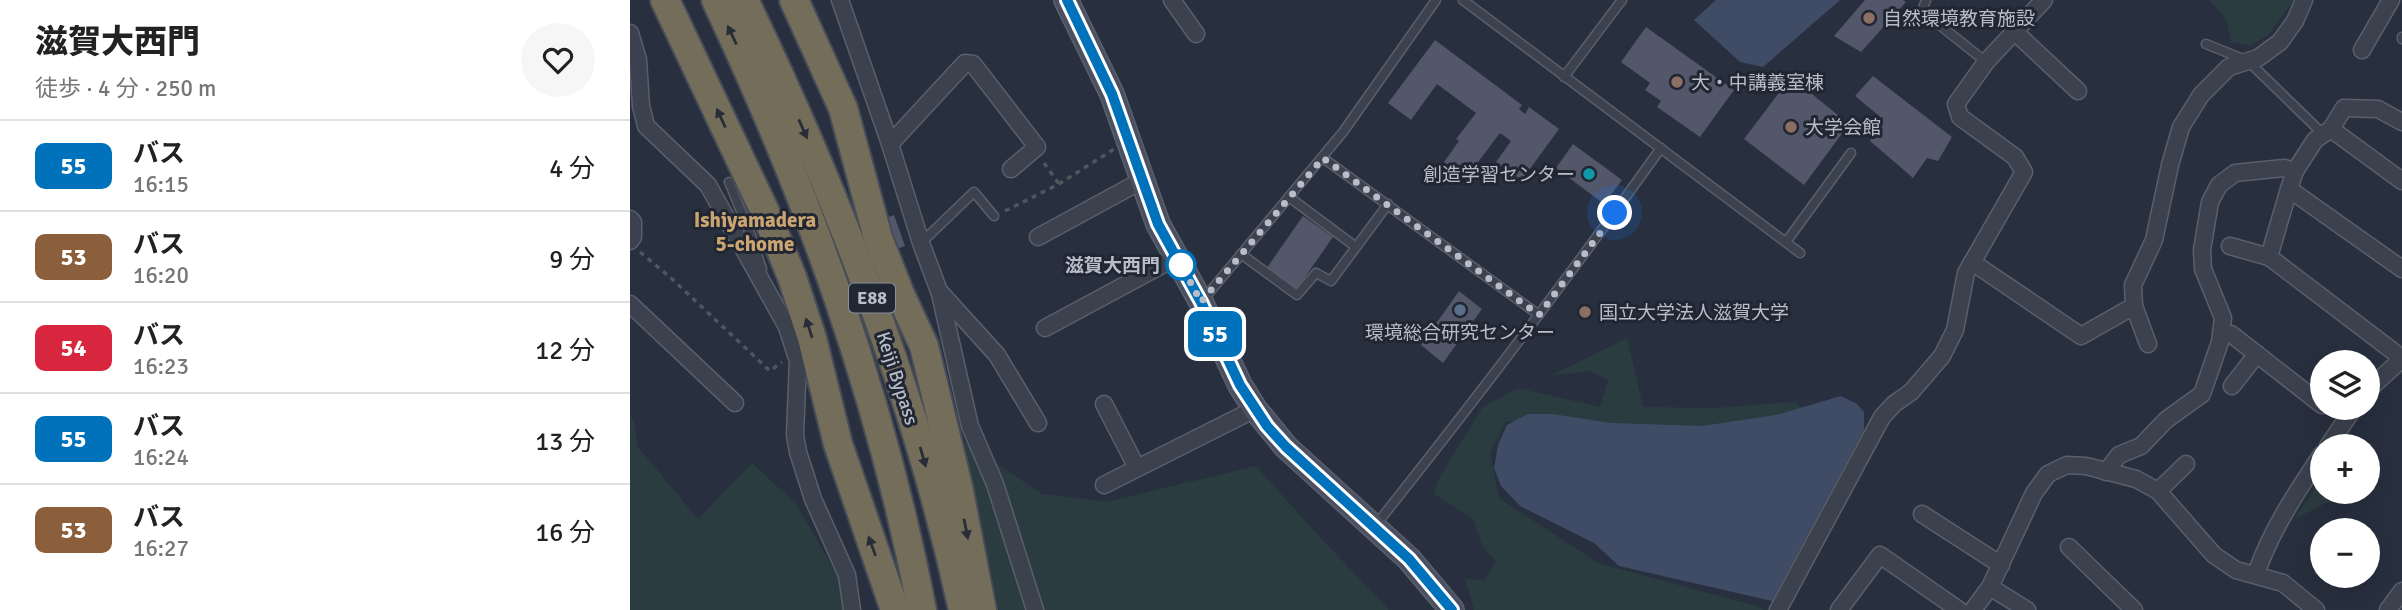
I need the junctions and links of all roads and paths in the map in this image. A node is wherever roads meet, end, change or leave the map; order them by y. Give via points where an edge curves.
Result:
1 (665, 0) edge
2 (716, 0) edge
3 (744, 0) edge
4 (794, 0) edge
5 (840, 0) edge
6 (1066, 0) edge
7 (1172, 0) edge
8 (1436, 0) edge
9 (1462, 0) edge
10 (1622, 0) edge
11 (1926, 0) edge
12 (2044, 0) edge
13 (2304, 0) edge
14 (2392, 0) edge
15 (2015, 32) junction
16 (630, 33) edge
17 (1196, 34) dead end
18 (2207, 44) dead end
19 (2362, 50) dead end
20 (2248, 61) junction
21 (1986, 62) junction
22 (1564, 77) junction
23 (2078, 91) dead end
24 (2402, 121) edge
25 (2327, 131) junction
26 (1129, 143) junction
27 (890, 144) junction
28 (1037, 147) junction
29 (1661, 148) junction
30 (1851, 153) dead end
31 (1323, 158) junction
32 (1012, 169) dead end
33 (2295, 171) junction
34 (1141, 181) junction
35 (2402, 181) edge
36 (729, 182) dead end
37 (1059, 184) junction
38 (2289, 189) junction
39 (1289, 197) junction
40 (1388, 204) junction
41 (993, 216) joint
42 (630, 219) edge
43 (1038, 237) dead end
44 (1786, 242) junction
45 (921, 243) junction
46 (635, 246) edge
47 (2230, 246) dead end
48 (1356, 247) junction
49 (1800, 253) dead end
50 (1241, 254) junction
51 (1177, 257) junction
52 (2269, 257) junction
53 (1972, 262) junction
54 (2402, 269) edge
55 (939, 291) junction
56 (771, 299) junction
57 (1201, 302) junction
58 (630, 304) edge
59 (2134, 306) junction
60 (1539, 315) junction
61 (1045, 328) dead end
62 (2231, 334) dead end
63 (2148, 344) dead end
64 (2258, 354) junction
65 (797, 357) junction
66 (2401, 359) edge
67 (2380, 379) edge
68 (2232, 386) dead end
69 (2310, 395) edge
70 (735, 403) dead end
71 (1104, 404) dead end
72 (1255, 409) junction
73 (2342, 420) edge
74 (2344, 422) joint
75 (1038, 423) dead end
76 (2336, 434) edge
77 (2186, 464) dead end
78 (1137, 468) junction
79 (2106, 472) junction
80 (2310, 473) edge
81 (1104, 485) dead end
82 (2158, 491) junction
83 (1922, 514) dead end
84 (1375, 526) junction
85 (2069, 547) dead end
86 (2001, 565) junction
87 (2256, 574) junction
88 (1990, 587) junction
89 (2402, 591) edge
90 (852, 610) edge
91 (895, 610) edge
92 (922, 610) edge
93 (963, 610) edge
94 (982, 610) edge
95 (1035, 610) edge
96 (1452, 610) edge
97 (1778, 610) edge
98 (1839, 610) edge
99 (1959, 610) edge
100 (1973, 610) edge
101 (2027, 610) edge
102 (2134, 610) edge
103 (2316, 610) edge
104 (2388, 610) edge

91 -> 1 highway via 838,444 792,277
92 -> 2 highway, Keiji Bypass / E88 via 887,450 842,302 789,162
3 -> 93 highway, Keiji Bypass / E88 via 842,219 877,313 909,410
4 -> 94 highway via 843,108 878,238 924,346
5 - 27 street
6 - 26 main road via 1112,94
7 - 17 street
8 - 31 lane
9 - 22 lane
10 - 22 lane
11 - 21 lane via 1922,11
12 - 15 street
13 - 20 street via 2280,42
14 - 19 street
15 - 21 street
15 - 23 street
16 - 56 street via 646,126 708,185
18 - 20 lane
20 - 25 lane
20 - 59 street via 2228,67 2201,95 2181,127 2154,240 2133,285
21 - 53 street via 1956,104 1960,117 2015,157 2025,172
22 - 29 lane
24 - 25 street via 2378,109 2344,108
25 - 33 street via 2315,140
25 - 35 street
26 - 34 main road
26 - 37 path via 1105,153
27 - 28 street via 965,63 974,64
27 - 45 street
28 - 32 street
28 - 37 path
29 - 44 lane
29 - 60 lane
30 - 44 lane
31 - 39 lane
31 - 40 lane
33 - 38 street
33 - 79 street via 2235,173 2219,185 2210,202 2202,250 2203,269 2223,318 2220,342 2202,394 2166,420 2141,446 2119,455
34 - 43 street
34 - 51 main road
36 - 56 lane
37 - 41 path
38 - 52 street
38 - 54 street
39 - 48 lane
39 - 50 lane
40 - 48 lane
40 - 60 lane
41 - 45 lane via 974,192
42 - 46 street
44 - 49 lane
45 - 55 street
46 - 65 path via 770,371 785,359
47 - 52 street
48 - 50 lane via 1331,281 1316,273 1297,295
50 - 57 lane
51 - 57 main road
51 - 61 street
52 - 66 street
53 - 59 street via 2081,336
53 - 97 street via 1955,330 1942,356 1882,418
55 - 75 street via 998,355
55 - 95 street via 970,426 995,484
56 - 65 street
57 - 72 main road
58 - 70 street
59 - 63 street
60 - 84 lane
62 - 64 street
64 - 68 street
64 - 69 street
65 - 90 street via 798,452 847,575
66 - 67 street
71 - 78 street
72 - 78 street
72 - 84 main road via 1286,447
73 - 74 street
74 - 76 street
77 - 82 street
78 - 81 street
79 - 82 street
79 - 86 street via 2067,465 2048,474 2034,493
80 - 87 street via 2276,525
82 - 87 street via 2214,555 2236,570
83 - 86 street
84 - 96 main road
85 - 102 street
86 - 88 street
87 - 103 street via 2283,583
88 - 100 street
88 - 101 street
89 - 104 street
98 - 99 street via 1880,555

